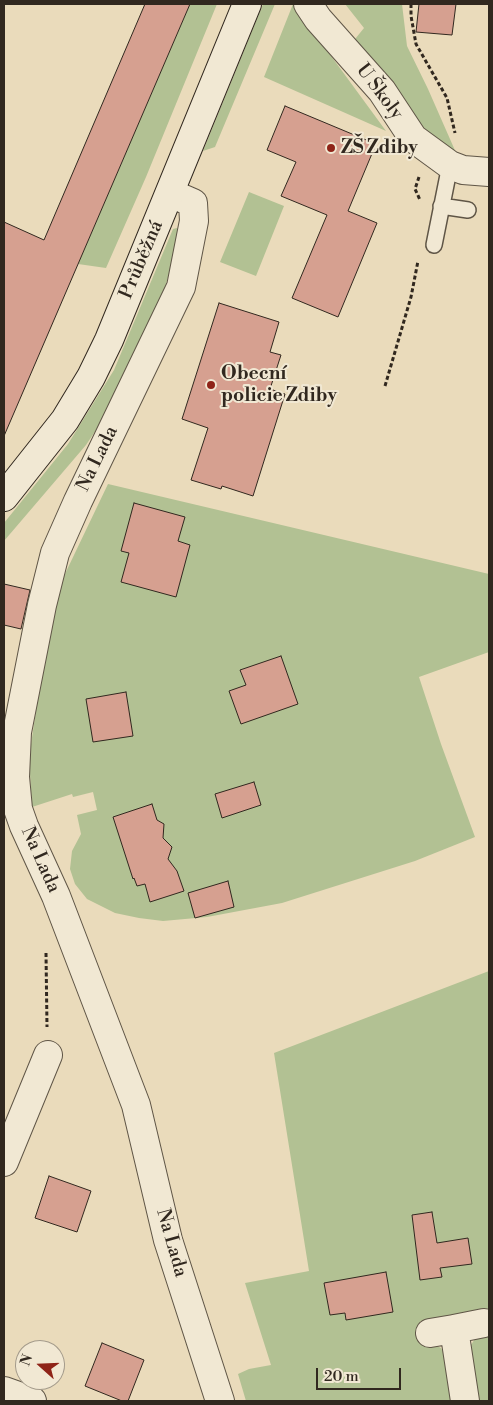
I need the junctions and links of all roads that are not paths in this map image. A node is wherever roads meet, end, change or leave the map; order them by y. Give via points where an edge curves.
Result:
1 (247, 4) edge
2 (308, 4) edge
3 (467, 169) edge
4 (170, 193) junction
5 (442, 206) junction
6 (468, 210) dead end
7 (434, 245) dead end
8 (4, 497) edge
9 (48, 1055) road end
10 (4, 1162) edge
11 (484, 1324) dead end
12 (4, 1391) edge
13 (32, 1401) edge
14 (220, 1401) edge
15 (466, 1401) edge

1 - 4 street, Průběžná
2 - 3 street, U Školy via 318,20 382,91 413,138
3 - 5 lane
4 - 8 street, Průběžná via 91,377 65,420
4 - 14 street, Na Lada via 193,202 194,220 182,287 55,553 17,732 15,777 18,809 24,826 56,896 136,1105 168,1240
5 - 6 lane
5 - 7 lane
9 - 10 street
11 - 15 street via 442,1331
12 - 13 street

